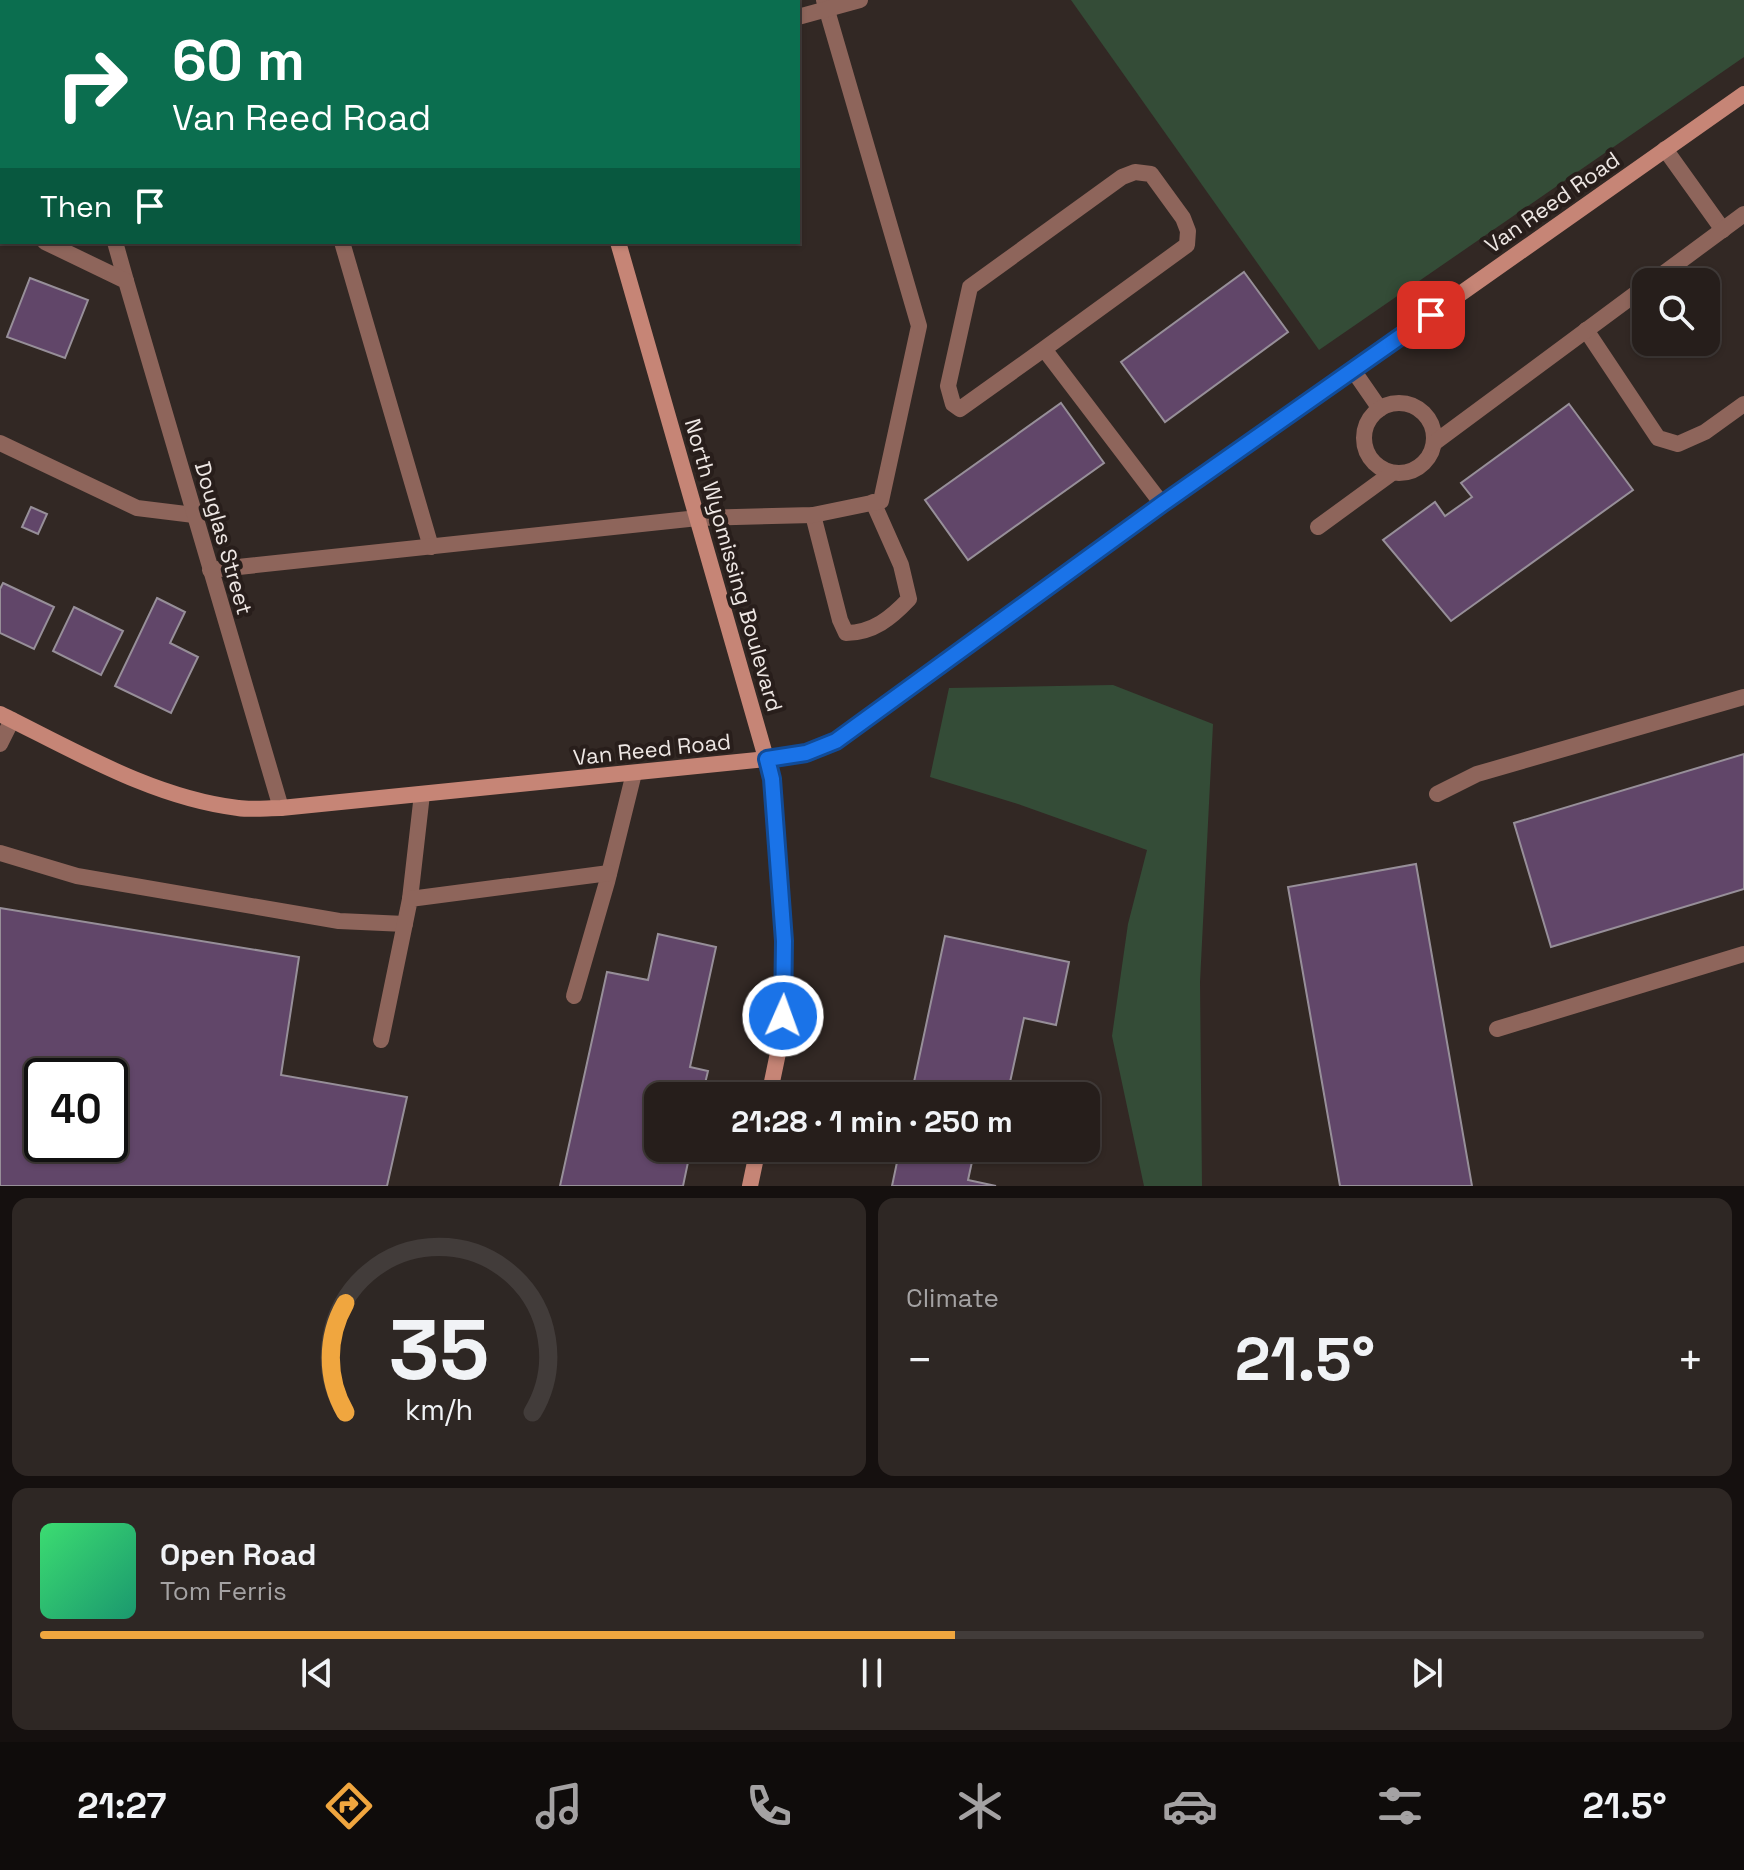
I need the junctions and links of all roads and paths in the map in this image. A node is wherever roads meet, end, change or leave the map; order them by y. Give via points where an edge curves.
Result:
1 (860, 0) edge
2 (825, 5) edge
3 (800, 16) edge
4 (1744, 94) edge
5 (1665, 149) junction
6 (1744, 214) edge
7 (1723, 230) junction
8 (49, 244) edge
9 (116, 244) edge
10 (343, 244) edge
11 (619, 244) edge
12 (1671, 268) edge
13 (126, 281) junction
14 (1632, 296) edge
15 (1586, 330) junction
16 (1044, 349) junction
17 (1353, 370) junction
18 (1744, 404) edge
19 (1380, 409) junction
20 (0, 443) edge
21 (1434, 443) junction
22 (1392, 473) junction
23 (873, 502) junction
24 (1162, 504) junction
25 (194, 515) junction
26 (813, 515) junction
27 (698, 518) junction
28 (1318, 527) dead end
29 (431, 547) junction
30 (210, 570) junction
31 (1744, 697) edge
32 (6, 717) edge
33 (0, 744) edge
34 (767, 759) junction
35 (634, 773) junction
36 (422, 794) junction
37 (1437, 794) dead end
38 (281, 808) junction
39 (0, 853) edge
40 (609, 873) junction
41 (410, 899) junction
42 (405, 924) junction
43 (1744, 954) edge
44 (574, 996) dead end
45 (1497, 1029) dead end
46 (381, 1040) dead end
47 (772, 1082) edge
48 (755, 1162) edge
49 (750, 1186) edge

1 - 2 street
2 - 3 street
2 - 23 street via 919,326 881,501
4 - 5 street, Van Reed Road
5 - 7 street
5 - 17 street, Van Reed Road
6 - 7 street
7 - 12 street
8 - 13 street
9 - 13 street, Douglas Street
10 - 29 street
11 - 27 street, North Wyomissing Boulevard
13 - 25 street, Douglas Street
14 - 15 street
15 - 18 street via 1658,438 1678,444
15 - 21 street
16 - 16 street via 960,409 953,404 948,386 970,287 1122,177 1151,174 1183,218 1187,245
16 - 24 street
17 - 19 street
17 - 24 street, Van Reed Road
19 - 21 street via 1402,403 1423,412 1434,431
19 - 22 street via 1365,427 1366,450 1372,461
20 - 25 street via 137,508
21 - 22 street via 1415,470
22 - 28 street
23 - 26 street
23 - 26 street via 901,565 909,599 892,617 861,633 846,633 840,620
24 - 34 street, Van Reed Road via 836,741 806,753
25 - 30 street, Douglas Street
26 - 27 street
27 - 29 street
27 - 34 street, North Wyomissing Boulevard
29 - 30 street
30 - 38 street, Douglas Street
31 - 37 street via 1477,774
32 - 33 street
32 - 38 street, Van Reed Road via 171,794 239,808
34 - 35 street, Van Reed Road
34 - 47 street, North Wyomissing Boulevard via 784,941
35 - 36 street, Van Reed Road
35 - 40 street
36 - 38 street, Van Reed Road
36 - 41 street
39 - 42 street via 77,876 339,921
40 - 41 street
40 - 44 street
41 - 42 street
42 - 46 street
43 - 45 street
48 - 49 street

